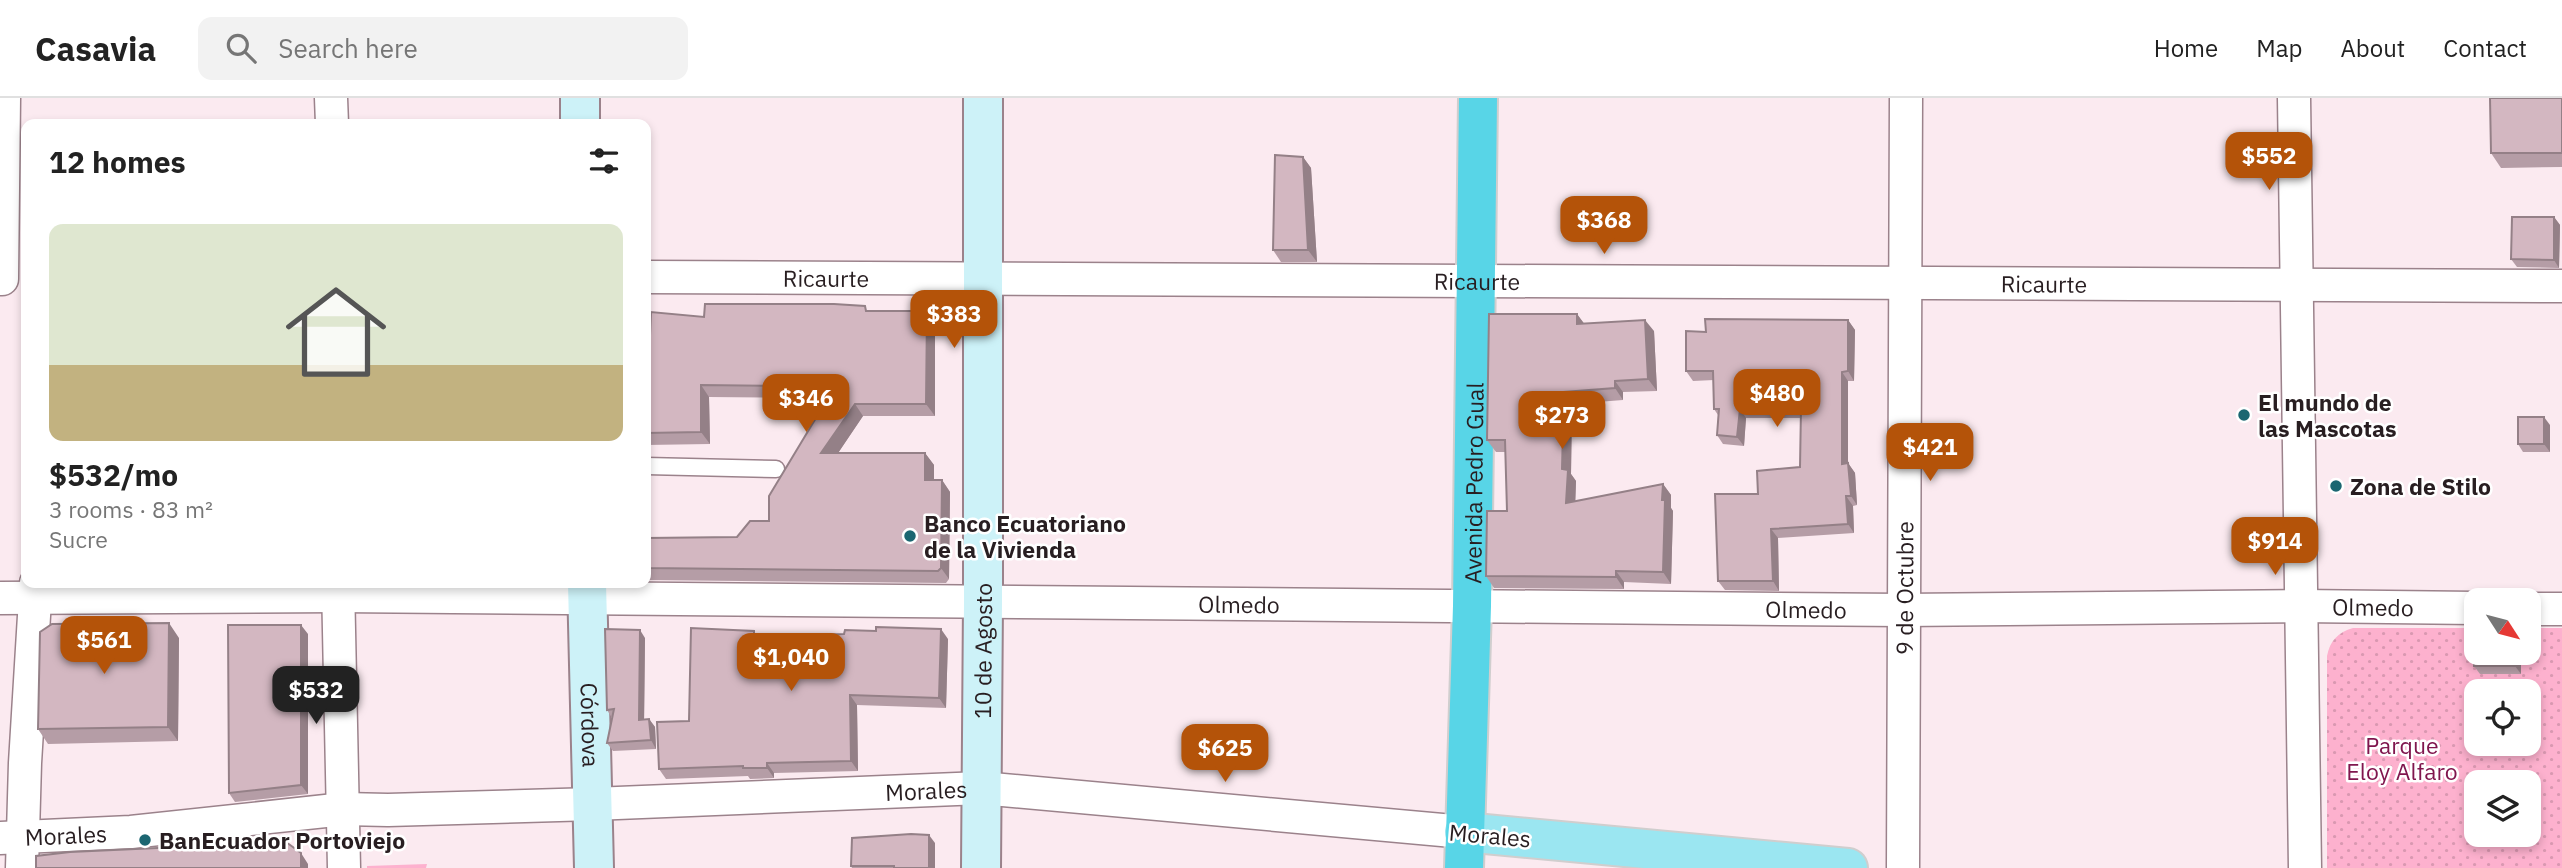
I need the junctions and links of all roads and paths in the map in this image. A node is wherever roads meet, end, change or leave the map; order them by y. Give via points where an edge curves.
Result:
1 (4, 98) edge
2 (331, 98) edge
3 (580, 98) edge
4 (983, 98) edge
5 (1478, 98) edge
6 (1906, 98) edge
7 (2294, 98) edge
8 (332, 119) edge
9 (580, 119) edge
10 (651, 278) edge
11 (10, 279) edge
12 (984, 279) junction
13 (1476, 282) junction
14 (1905, 283) junction
15 (2297, 285) junction
16 (2562, 286) edge
17 (651, 466) edge
18 (776, 469) dead end
19 (339, 589) edge
20 (36, 591) edge
21 (587, 591) edge
22 (0, 598) edge
23 (984, 602) junction
24 (1472, 606) junction
25 (2301, 606) junction
26 (2464, 608) edge
27 (2541, 608) edge
28 (2562, 609) edge
29 (1903, 610) junction
30 (981, 788) junction
31 (593, 804) junction
32 (344, 809) junction
33 (15, 848) edge
34 (1464, 850) edge
35 (344, 868) edge
36 (594, 868) edge
37 (981, 868) edge
38 (1848, 868) edge
39 (1903, 868) edge
40 (2305, 868) edge

1 - 11 street
2 - 8 street
3 - 9 street
4 - 12 street, 10 de Agosto
5 - 13 highway, Avenida Pedro Gual
6 - 14 street, 9 de Octubre
7 - 15 street
10 - 12 street, Ricaurte
12 - 13 street, Ricaurte
12 - 23 street, 10 de Agosto
13 - 14 street, Ricaurte
13 - 24 highway, Avenida Pedro Gual
14 - 15 street, Ricaurte
14 - 29 street, 9 de Octubre
15 - 16 street, Ricaurte
15 - 25 street
17 - 18 lane
19 - 20 street, Olmedo
19 - 21 street, Olmedo
19 - 32 street
20 - 22 street, Olmedo
20 - 33 street
21 - 23 street, Olmedo
21 - 31 street, Córdova
23 - 24 street, Olmedo
23 - 30 street, 10 de Agosto
24 - 29 street, Olmedo
24 - 34 highway, Avenida Pedro Gual
25 - 26 street, Olmedo
25 - 29 street, Olmedo
25 - 40 street
27 - 28 street
29 - 39 street, 9 de Octubre
30 - 31 street, Morales
30 - 34 street, Morales
30 - 37 street, 10 de Agosto
31 - 32 street, Morales
31 - 36 street, Córdova
32 - 33 street, Morales
32 - 35 street
34 - 38 main road, Morales

